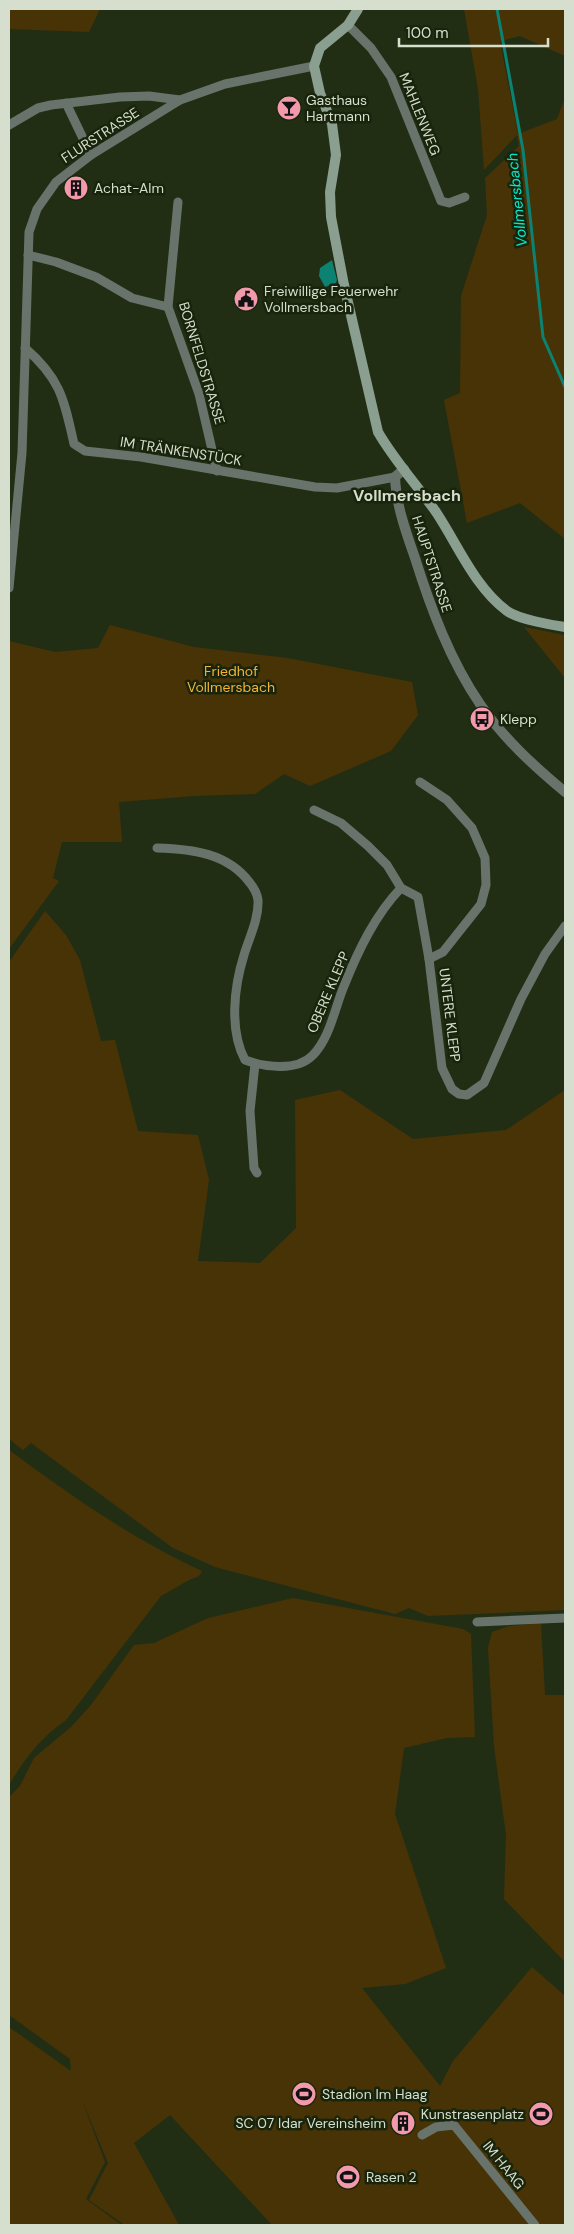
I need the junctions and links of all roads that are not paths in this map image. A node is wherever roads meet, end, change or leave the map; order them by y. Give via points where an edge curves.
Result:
1 (358, 9) edge
2 (348, 25) junction
3 (314, 66) junction
4 (180, 100) junction
5 (66, 103) junction
6 (9, 125) edge
7 (91, 155) junction
8 (465, 197) dead end
9 (178, 202) dead end
10 (28, 255) junction
11 (168, 307) junction
12 (25, 348) junction
13 (404, 469) junction
14 (217, 471) junction
15 (395, 477) junction
16 (9, 588) edge
17 (565, 626) edge
18 (420, 782) dead end
19 (565, 792) edge
20 (314, 810) dead end
21 (157, 848) dead end
22 (401, 888) junction
23 (565, 926) edge
24 (429, 959) junction
25 (255, 1064) junction
26 (257, 1172) dead end
27 (565, 1618) edge
28 (477, 1622) dead end
29 (422, 2136) dead end
30 (535, 2225) edge

1 - 2 main road
2 - 3 main road via 320,48
2 - 8 street, MAHLENWEG via 372,48 391,77 441,201 450,203
3 - 4 street via 225,84
3 - 13 main road via 332,124 336,155 330,192 331,217 363,370 378,432
4 - 5 street via 149,96
4 - 7 street, FLURSTRASSE
5 - 6 street via 38,108
5 - 7 street
7 - 10 street, FLURSTRASSE via 56,182 37,210 29,232
9 - 11 street, BORNFELDSTRASSE
10 - 11 street via 96,277 132,298
10 - 12 street, FLURSTRASSE
11 - 14 street, BORNFELDSTRASSE via 199,394
12 - 14 street, IM TRÄNKENSTÜCK via 42,363 61,391 74,444 85,451
12 - 16 street, FLURSTRASSE via 22,453
13 - 15 street
13 - 17 main road via 453,538 482,588 508,612
14 - 15 street, IM TRÄNKENSTÜCK via 315,488 337,488
15 - 19 street, HAUPTSTRASSE via 403,522 432,612 468,684 481,706 511,742
18 - 24 street via 447,800 472,828 484,858 486,885 481,904 443,952
20 - 22 street via 340,823 368,846 387,865
21 - 25 street via 197,851 220,858 243,873 255,889 257,912 240,974 234,1032 245,1060
22 - 24 street, UNTERE KLEPP via 418,897
22 - 25 street, OBERE KLEPP via 371,928 344,984 326,1035 313,1056 292,1066
23 - 24 street, UNTERE KLEPP via 545,954 521,999 484,1083 467,1095 452,1089 442,1068
25 - 26 street via 250,1111 254,1168
27 - 28 street
29 - 30 street, IM HAAG via 436,2127 454,2125

